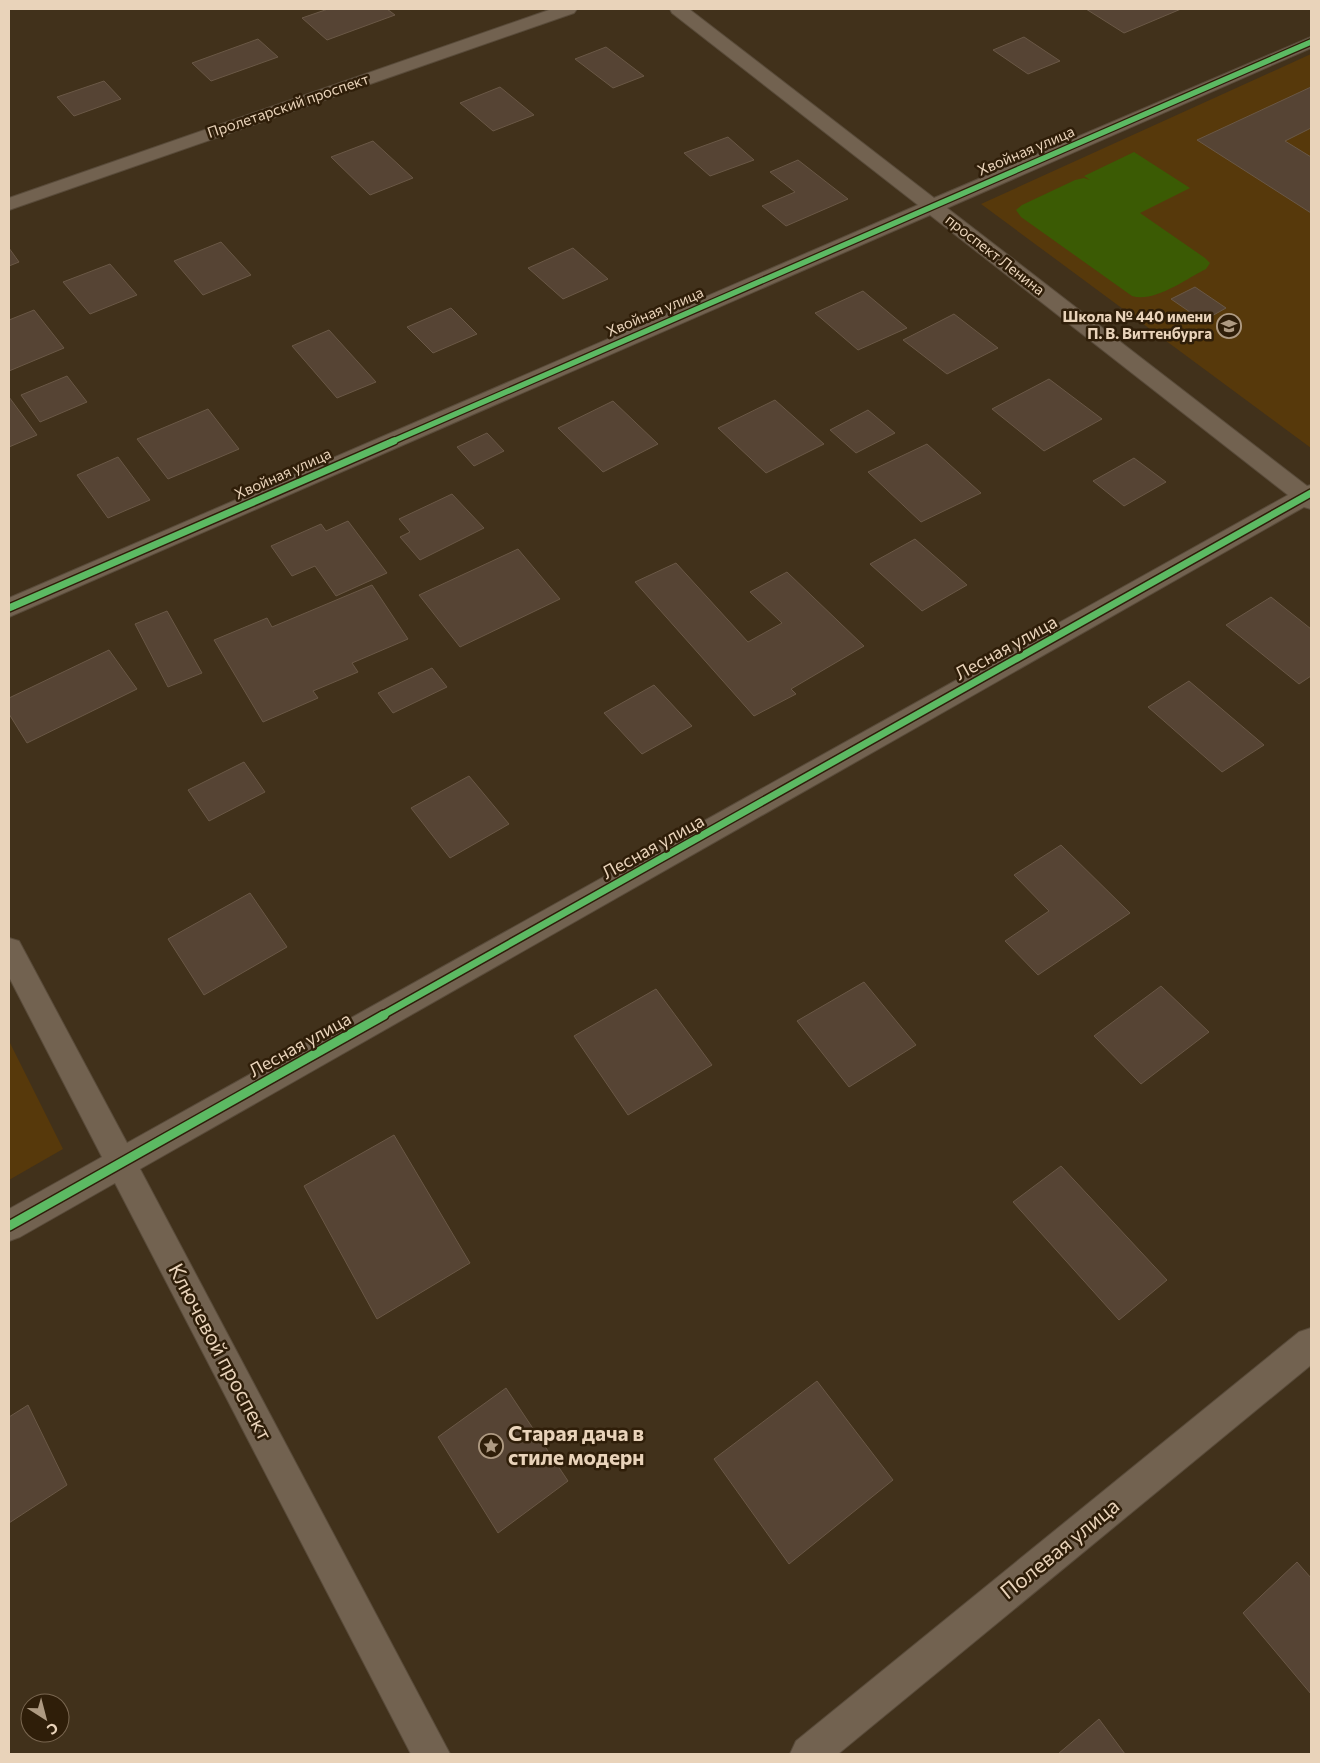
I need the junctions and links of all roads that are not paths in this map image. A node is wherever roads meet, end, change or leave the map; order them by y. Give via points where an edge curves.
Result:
1 (568, 9) edge
2 (678, 9) edge
3 (1311, 42) edge
4 (9, 204) edge
5 (933, 207) junction
6 (1309, 497) edge
7 (9, 608) edge
8 (9, 950) edge
9 (121, 1163) junction
10 (9, 1226) edge
11 (1311, 1344) edge
12 (431, 1754) edge
13 (809, 1754) edge

1 - 4 street, Пролетарский проспект
2 - 5 street, проспект Ленина
3 - 5 street, Хвойная улица
5 - 6 street, проспект Ленина
5 - 7 street, Хвойная улица
6 - 9 street, Лесная улица
8 - 9 street, Ключевой проспект
9 - 10 street, Лесная улица
9 - 12 street, Ключевой проспект
11 - 13 street, Полевая улица

